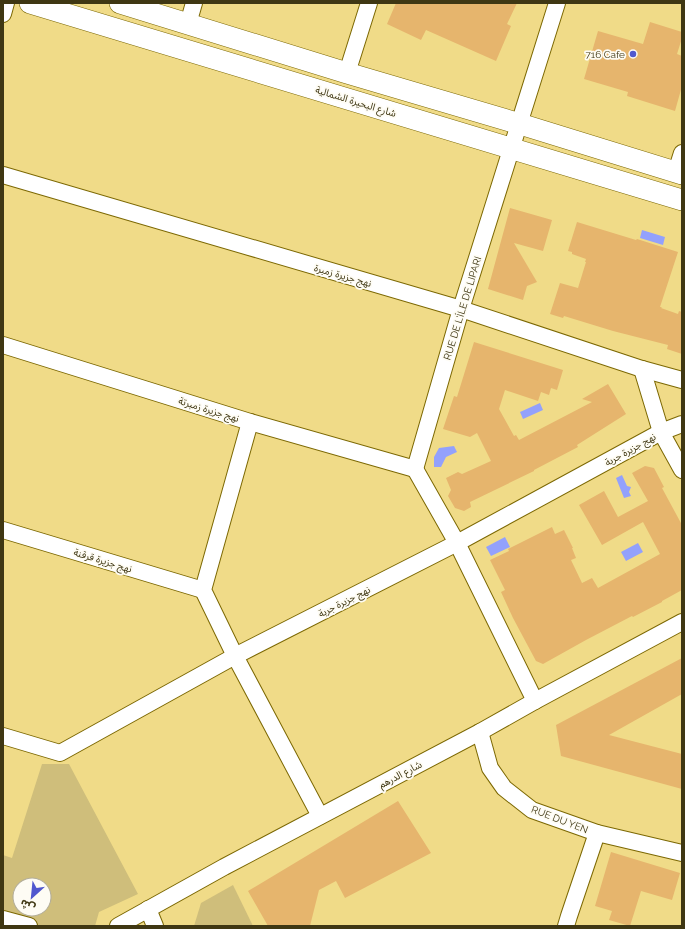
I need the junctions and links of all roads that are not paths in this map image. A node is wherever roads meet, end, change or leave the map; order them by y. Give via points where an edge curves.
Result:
1 (6, 3) edge
2 (30, 3) edge
3 (120, 3) edge
4 (194, 3) edge
5 (369, 3) edge
6 (557, 3) edge
7 (3, 14) edge
8 (188, 24) junction
9 (346, 73) junction
10 (520, 124) junction
11 (512, 148) junction
12 (680, 167) edge
13 (3, 175) edge
14 (682, 200) edge
15 (461, 309) junction
16 (3, 345) edge
17 (642, 369) junction
18 (682, 380) edge
19 (250, 422) junction
20 (682, 424) edge
21 (661, 432) junction
22 (416, 469) junction
23 (682, 470) edge
24 (3, 530) edge
25 (457, 543) junction
26 (203, 590) junction
27 (682, 622) edge
28 (235, 656) junction
29 (535, 701) junction
30 (480, 732) junction
31 (3, 736) edge
32 (320, 816) junction
33 (597, 833) junction
34 (682, 853) edge
35 (148, 910) junction
36 (3, 919) edge
37 (29, 926) edge
38 (118, 926) edge
39 (155, 926) edge
40 (566, 926) edge

1 - 7 street
2 - 11 main road, شارع البحيرة الشمالية
3 - 8 main road
4 - 8 street
5 - 9 street
6 - 10 street, RUE DE L'ÎLE DE LIPARI
8 - 9 main road
9 - 10 main road
10 - 11 street, RUE DE L'ÎLE DE LIPARI
10 - 12 main road
11 - 14 main road, شارع البحيرة الشمالية
11 - 15 street, RUE DE L'ÎLE DE LIPARI
13 - 15 street, نهج جزيرة زمبرة
15 - 17 street, نهج جزيرة زمبرة
15 - 22 street, RUE DE L'ÎLE DE LIPARI
16 - 19 street, نهج جزيرة زمبرتة
17 - 18 street, نهج جزيرة زمبرة
17 - 21 street
19 - 22 street, نهج جزيرة زمبرتة
19 - 26 street
20 - 21 street, نهج جزيرة جربة
21 - 23 street
21 - 25 street, نهج جزيرة جربة
22 - 25 street
24 - 26 street, نهج جزيرة قرقنة
25 - 28 street, نهج جزيرة جربة
25 - 29 street
26 - 28 street
27 - 29 street, شارع الدرهم
28 - 31 street, نهج جزيرة جربة via 60,753
28 - 32 street
29 - 30 street, شارع الدرهم
30 - 32 street, شارع الدرهم
30 - 33 street, RUE DU YEN via 490,768 504,788 532,810
32 - 35 street, شارع الدرهم
33 - 34 street, RUE DU YEN
33 - 40 street
35 - 38 street, شارع الدرهم
35 - 39 street
36 - 37 street

